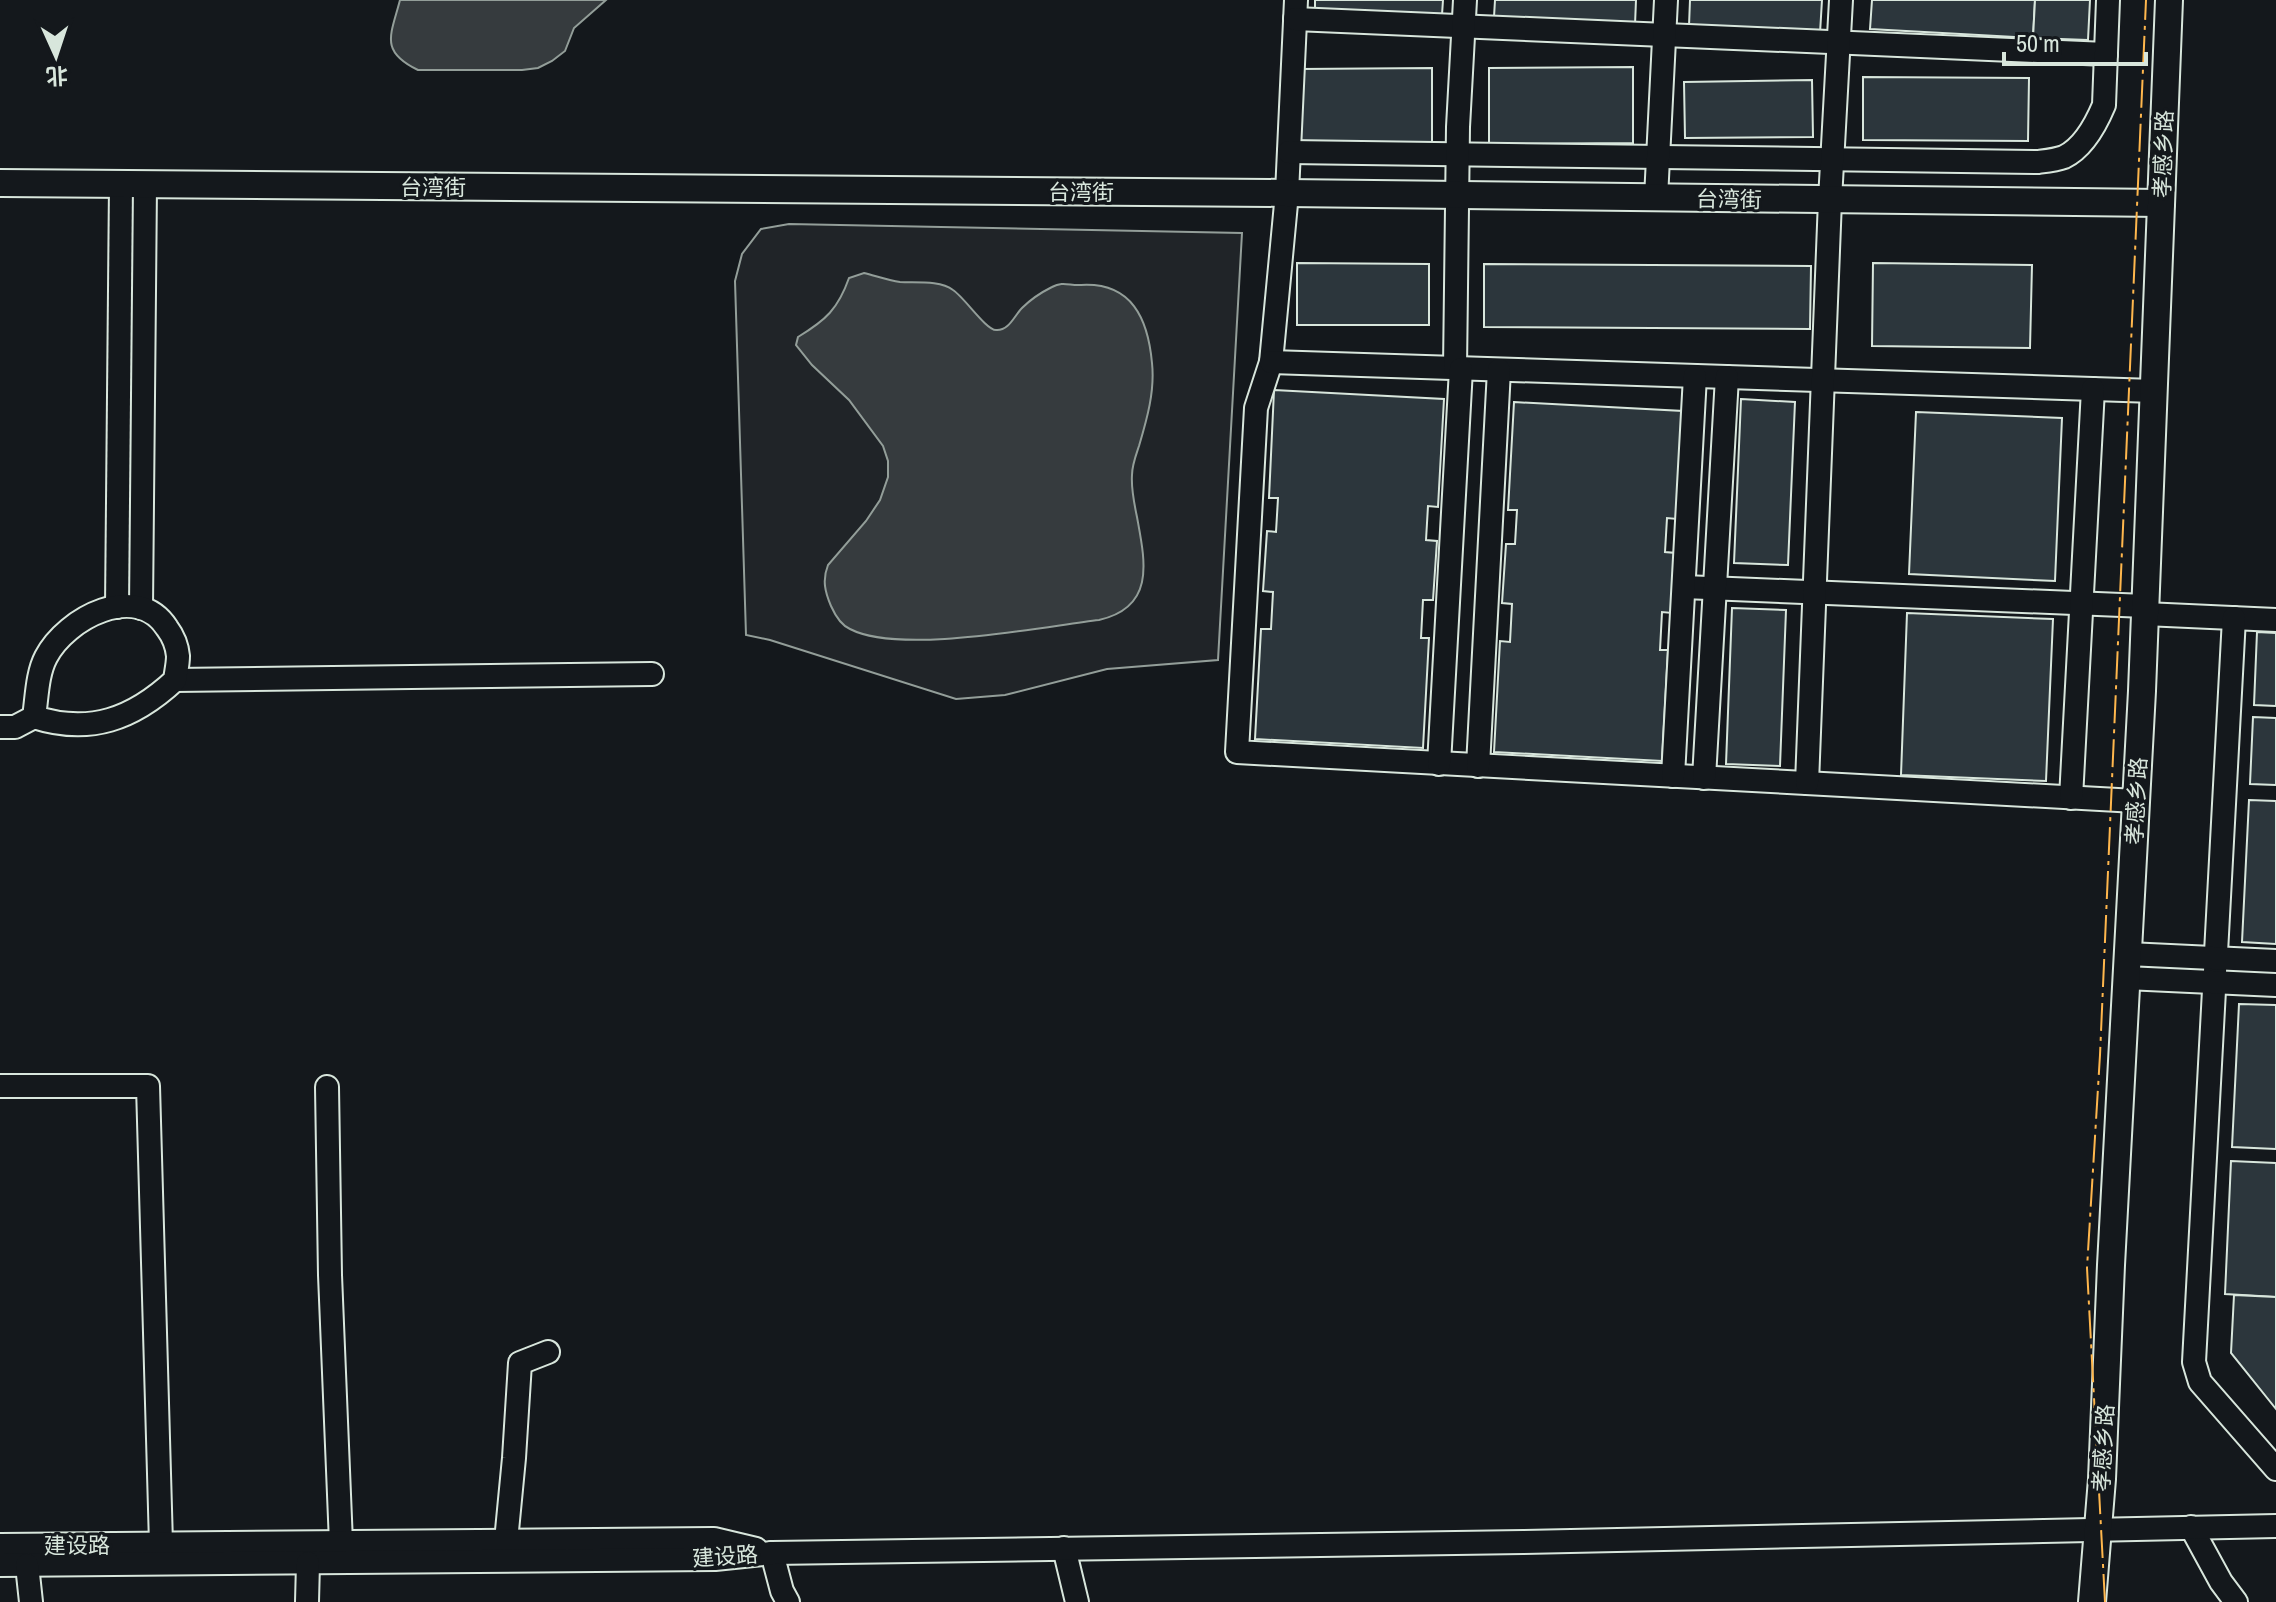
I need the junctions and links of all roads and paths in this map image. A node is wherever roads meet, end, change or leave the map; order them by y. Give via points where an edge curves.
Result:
1 (1465, 0) edge
2 (1666, 0) edge
3 (1841, 0) edge
4 (2108, 0) edge
5 (2169, 0) edge
6 (1296, 9) edge
7 (1464, 26) junction
8 (1664, 35) junction
9 (1838, 42) junction
10 (2106, 54) junction
11 (1289, 152) junction
12 (1458, 154) junction
13 (1657, 157) junction
14 (1832, 159) junction
15 (0, 183) edge
16 (133, 185) junction
17 (1287, 193) junction
18 (1458, 196) junction
19 (1656, 198) junction
20 (1830, 200) junction
21 (2161, 203) junction
22 (1271, 362) junction
23 (1458, 368) junction
24 (1499, 370) junction
25 (1695, 376) junction
26 (1727, 377) junction
27 (1823, 380) junction
28 (2093, 389) junction
29 (2154, 391) junction
30 (1684, 587) junction
31 (1715, 589) junction
32 (1814, 593) junction
33 (2081, 603) junction
34 (117, 607) junction
35 (141, 608) junction
36 (2145, 610) junction
37 (2234, 618) junction
38 (2276, 620) edge
39 (652, 674) dead end
40 (175, 680) junction
41 (34, 717) junction
42 (0, 727) edge
43 (1439, 764) junction
44 (1478, 766) junction
45 (1673, 776) junction
46 (1704, 778) junction
47 (1807, 783) junction
48 (2071, 798) junction
49 (2136, 801) junction
50 (2216, 958) junction
51 (2276, 961) edge
52 (2127, 966) junction
53 (2214, 982) junction
54 (2276, 985) edge
55 (0, 1086) edge
56 (327, 1087) dead end
57 (548, 1352) dead end
58 (2276, 1469) edge
59 (2276, 1526) edge
60 (2191, 1527) junction
61 (2098, 1529) junction
62 (506, 1541) junction
63 (341, 1543) junction
64 (161, 1544) junction
65 (0, 1545) edge
66 (1064, 1548) junction
67 (772, 1553) junction
68 (308, 1563) junction
69 (0, 1565) edge
70 (27, 1565) junction
71 (31, 1602) edge
72 (307, 1602) edge
73 (788, 1602) edge
74 (1077, 1602) edge
75 (2092, 1602) edge
76 (2236, 1602) edge

1 - 7 street
2 - 8 street
3 - 9 street
4 - 10 street
5 - 21 main road, 孝感乡路
6 - 7 street
6 - 11 street
7 - 8 street
7 - 12 street
8 - 9 street
8 - 13 street
9 - 10 street
9 - 14 street
10 - 14 street via 2104,105 2086,138 2063,158
11 - 12 street
11 - 17 street
12 - 13 street
12 - 18 street
13 - 14 street
13 - 19 street
14 - 20 street
15 - 16 main road, 台湾街
16 - 17 main road, 台湾街
16 - 34 street
16 - 35 street
17 - 18 main road, 台湾街
17 - 22 street
18 - 19 main road, 台湾街
18 - 23 street
19 - 20 main road, 台湾街
20 - 21 main road, 台湾街
20 - 27 street
21 - 29 main road, 孝感乡路
22 - 23 street
22 - 43 street via 1256,408 1237,752
23 - 24 street
23 - 43 street
24 - 25 street
24 - 44 street
25 - 26 street
25 - 30 street
26 - 27 street
26 - 31 street
27 - 28 street
27 - 32 street
28 - 29 street
28 - 33 street
29 - 36 main road, 孝感乡路
30 - 31 street
30 - 45 street
31 - 32 street
31 - 46 street
32 - 33 street
32 - 47 street
33 - 36 street
33 - 48 street
34 - 35 street
34 - 41 street via 75,625 55,644 41,669
35 - 40 street via 155,613 172,635 178,658
36 - 37 street
36 - 49 main road, 孝感乡路
37 - 38 street
37 - 50 street
39 - 40 street
40 - 41 street via 144,705 111,720 66,725
41 - 42 street via 15,727
43 - 44 street
44 - 45 street
45 - 46 street
46 - 47 street
47 - 48 street
48 - 49 street
49 - 52 main road, 孝感乡路
50 - 51 street
50 - 52 street
50 - 53 street
52 - 53 street
52 - 61 main road, 孝感乡路
53 - 54 street
53 - 58 street via 2194,1362 2200,1382
55 - 64 street via 148,1086
56 - 63 street
57 - 62 street via 520,1363
59 - 60 street
60 - 61 street
60 - 76 street
61 - 66 street
61 - 75 main road, 孝感乡路
62 - 63 street, 建设路
62 - 67 street, 建设路 via 714,1539
63 - 64 street, 建设路
64 - 65 street, 建设路
66 - 67 street
66 - 74 street
67 - 68 street, 建设路 via 715,1559
67 - 73 street
68 - 70 street, 建设路
68 - 72 street
69 - 70 street, 建设路
70 - 71 street

